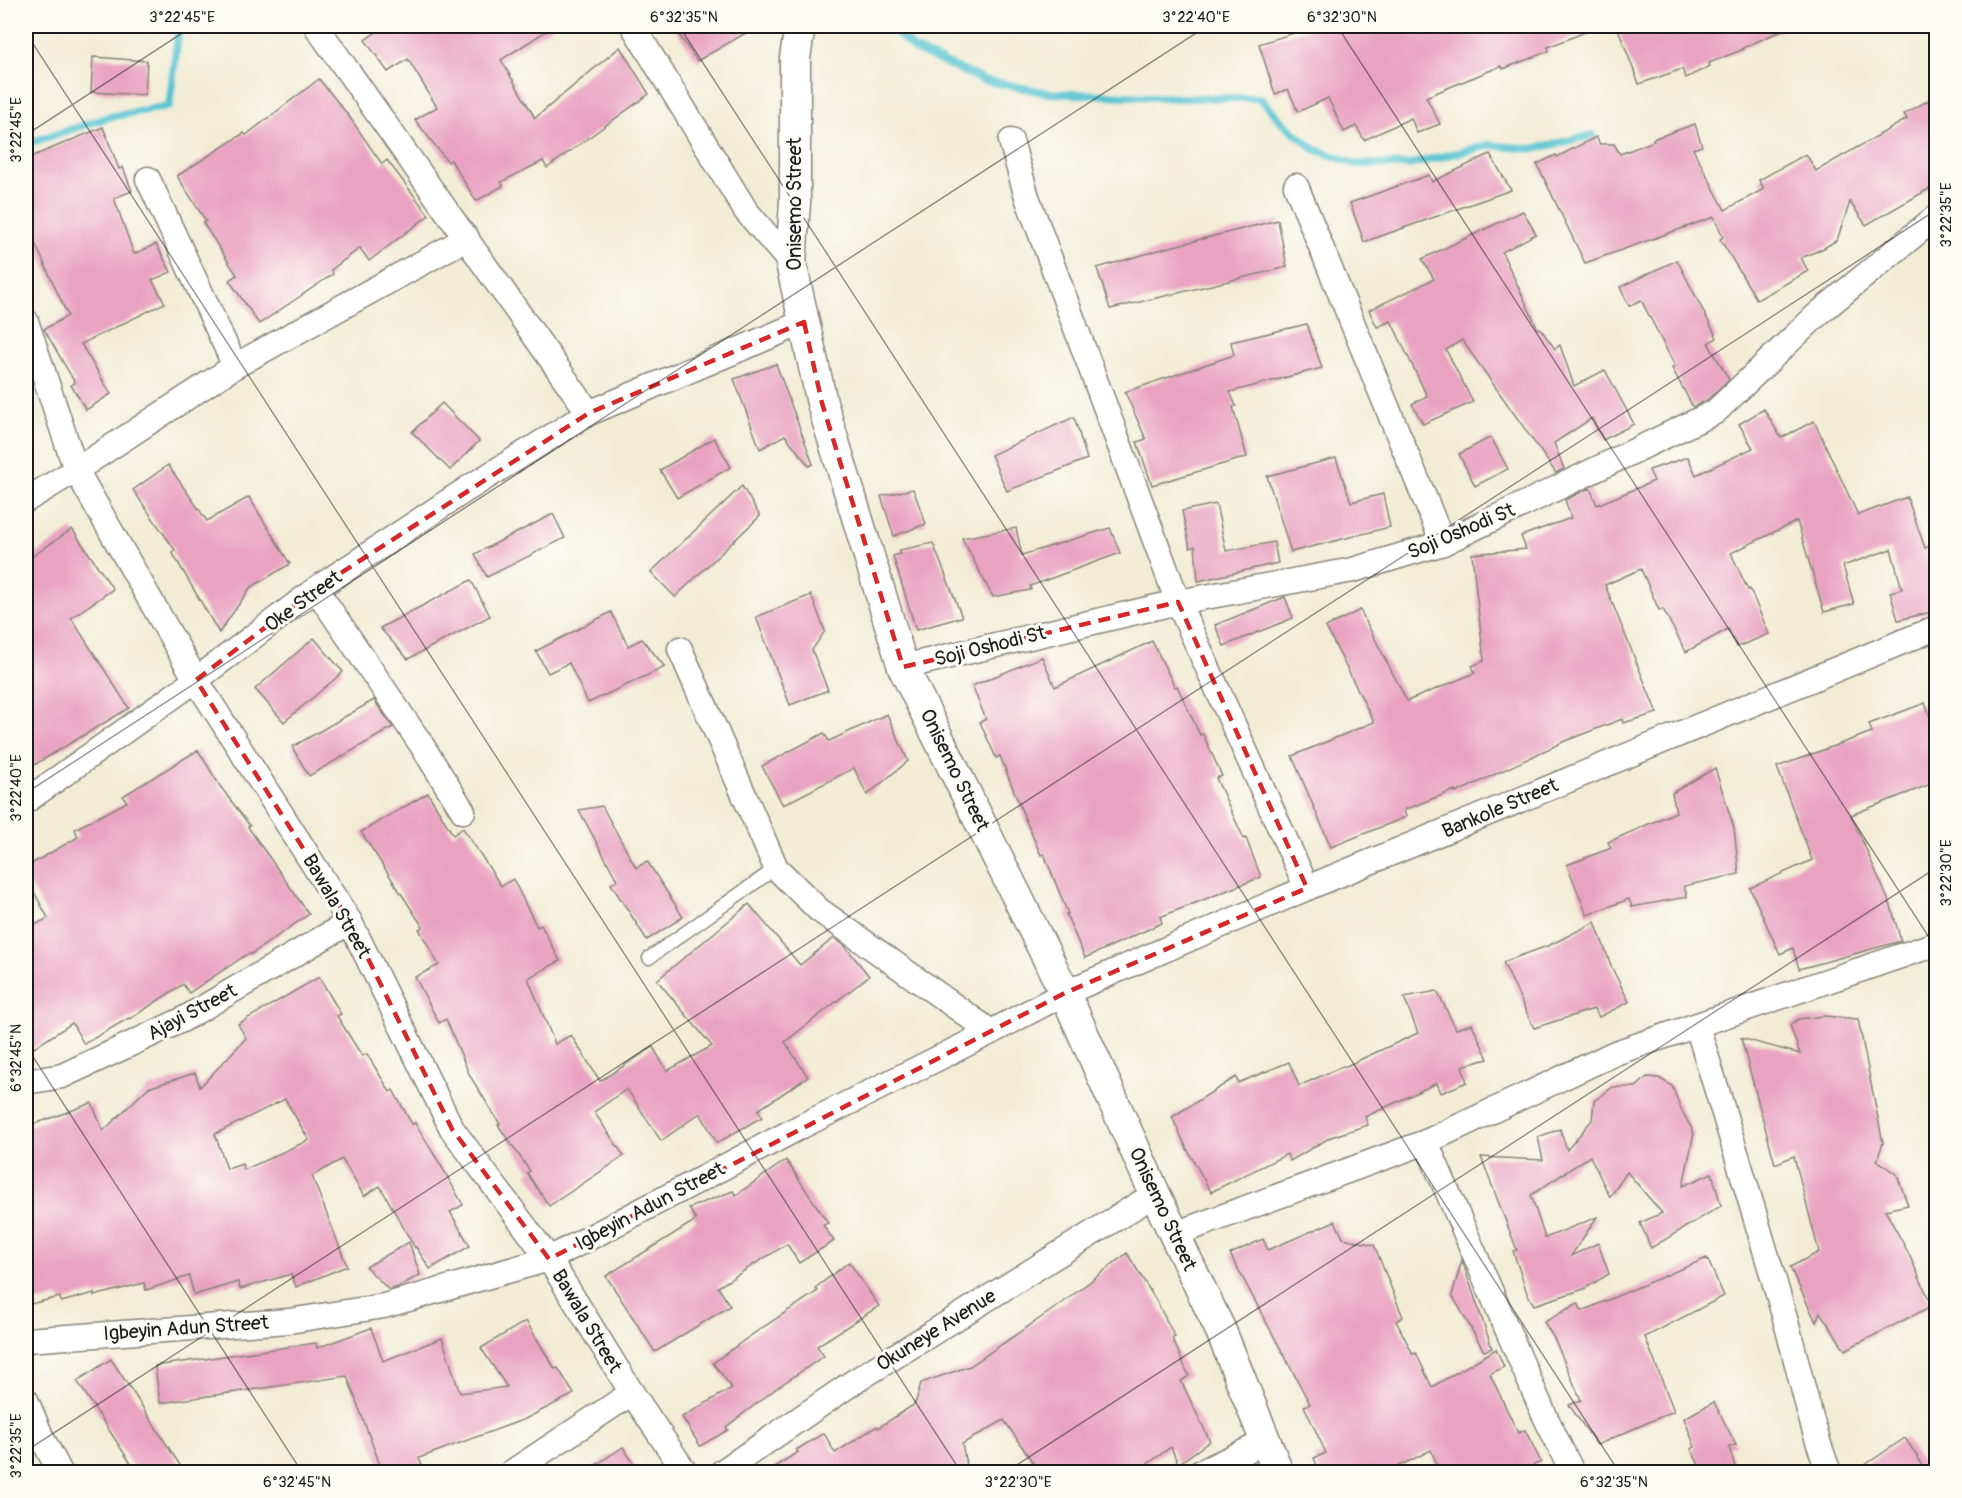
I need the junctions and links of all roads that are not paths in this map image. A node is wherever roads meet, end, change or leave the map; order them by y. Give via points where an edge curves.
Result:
1 (316, 26) edge
2 (633, 26) edge
3 (800, 26) edge
4 (1011, 141) dead end
5 (148, 179) dead end
6 (1296, 186) dead end
7 (1936, 217) edge
8 (467, 238) junction
9 (791, 263) junction
10 (26, 321) edge
11 (804, 322) junction
12 (235, 366) junction
13 (589, 413) junction
14 (76, 470) junction
15 (26, 500) edge
16 (1443, 543) junction
17 (316, 589) junction
18 (1178, 602) junction
19 (1936, 628) edge
20 (680, 649) dead end
21 (903, 667) junction
22 (196, 681) junction
23 (26, 801) edge
24 (463, 811) dead end
25 (776, 868) junction
26 (1307, 888) junction
27 (350, 922) junction
28 (1936, 944) edge
29 (650, 958) dead end
30 (1065, 993) junction
31 (1696, 1026) junction
32 (991, 1032) junction
33 (26, 1082) edge
34 (1426, 1142) junction
35 (1155, 1194) junction
36 (1175, 1234) junction
37 (549, 1259) junction
38 (26, 1340) edge
39 (632, 1394) junction
40 (26, 1400) edge
41 (1265, 1442) junction
42 (60, 1473) edge
43 (512, 1473) edge
44 (685, 1473) edge
45 (722, 1473) edge
46 (1201, 1473) edge
47 (1278, 1473) edge
48 (1572, 1473) edge
49 (1829, 1473) edge

1 - 8 street
2 - 9 street via 746,212
3 - 9 street, Onisemo Street via 795,58
4 - 18 street via 1027,197
5 - 12 street
6 - 16 street
7 - 16 street, Soji Oshodi St via 1818,314 1715,412
8 - 12 street
8 - 13 street
9 - 11 street, Onisemo Street
10 - 14 street, Bawala Street
11 - 13 street, Oke Street
11 - 21 street, Onisemo Street via 828,424
12 - 14 street
13 - 17 street, Oke Street
14 - 15 street
14 - 22 street, Bawala Street
16 - 18 street, Soji Oshodi St via 1353,570
17 - 22 street, Oke Street
17 - 24 street
18 - 21 street, Soji Oshodi St
18 - 26 street
19 - 26 street, Bankole Street
20 - 25 street
21 - 30 street, Onisemo Street
22 - 23 street, Oke Street
22 - 27 street, Bawala Street
25 - 29 lane
25 - 32 street via 819,910
26 - 30 street, Bankole Street
27 - 33 street, Ajayi Street via 182,1020 62,1076
27 - 37 street, Bawala Street via 452,1129
28 - 31 street
30 - 32 street, Igbeyin Adun Street
30 - 35 street, Onisemo Street
31 - 34 street via 1616,1053
31 - 49 street
32 - 37 street, Igbeyin Adun Street
34 - 36 street
34 - 48 street
35 - 36 street, Onisemo Street
35 - 45 street, Okuneye Avenue via 852,1383
36 - 41 street, Onisemo Street via 1221,1331
37 - 38 street, Igbeyin Adun Street via 374,1308 289,1321
37 - 39 street, Bawala Street
39 - 43 street
39 - 44 street, Bawala Street
40 - 42 street
41 - 46 street
41 - 47 street, Onisemo Street

